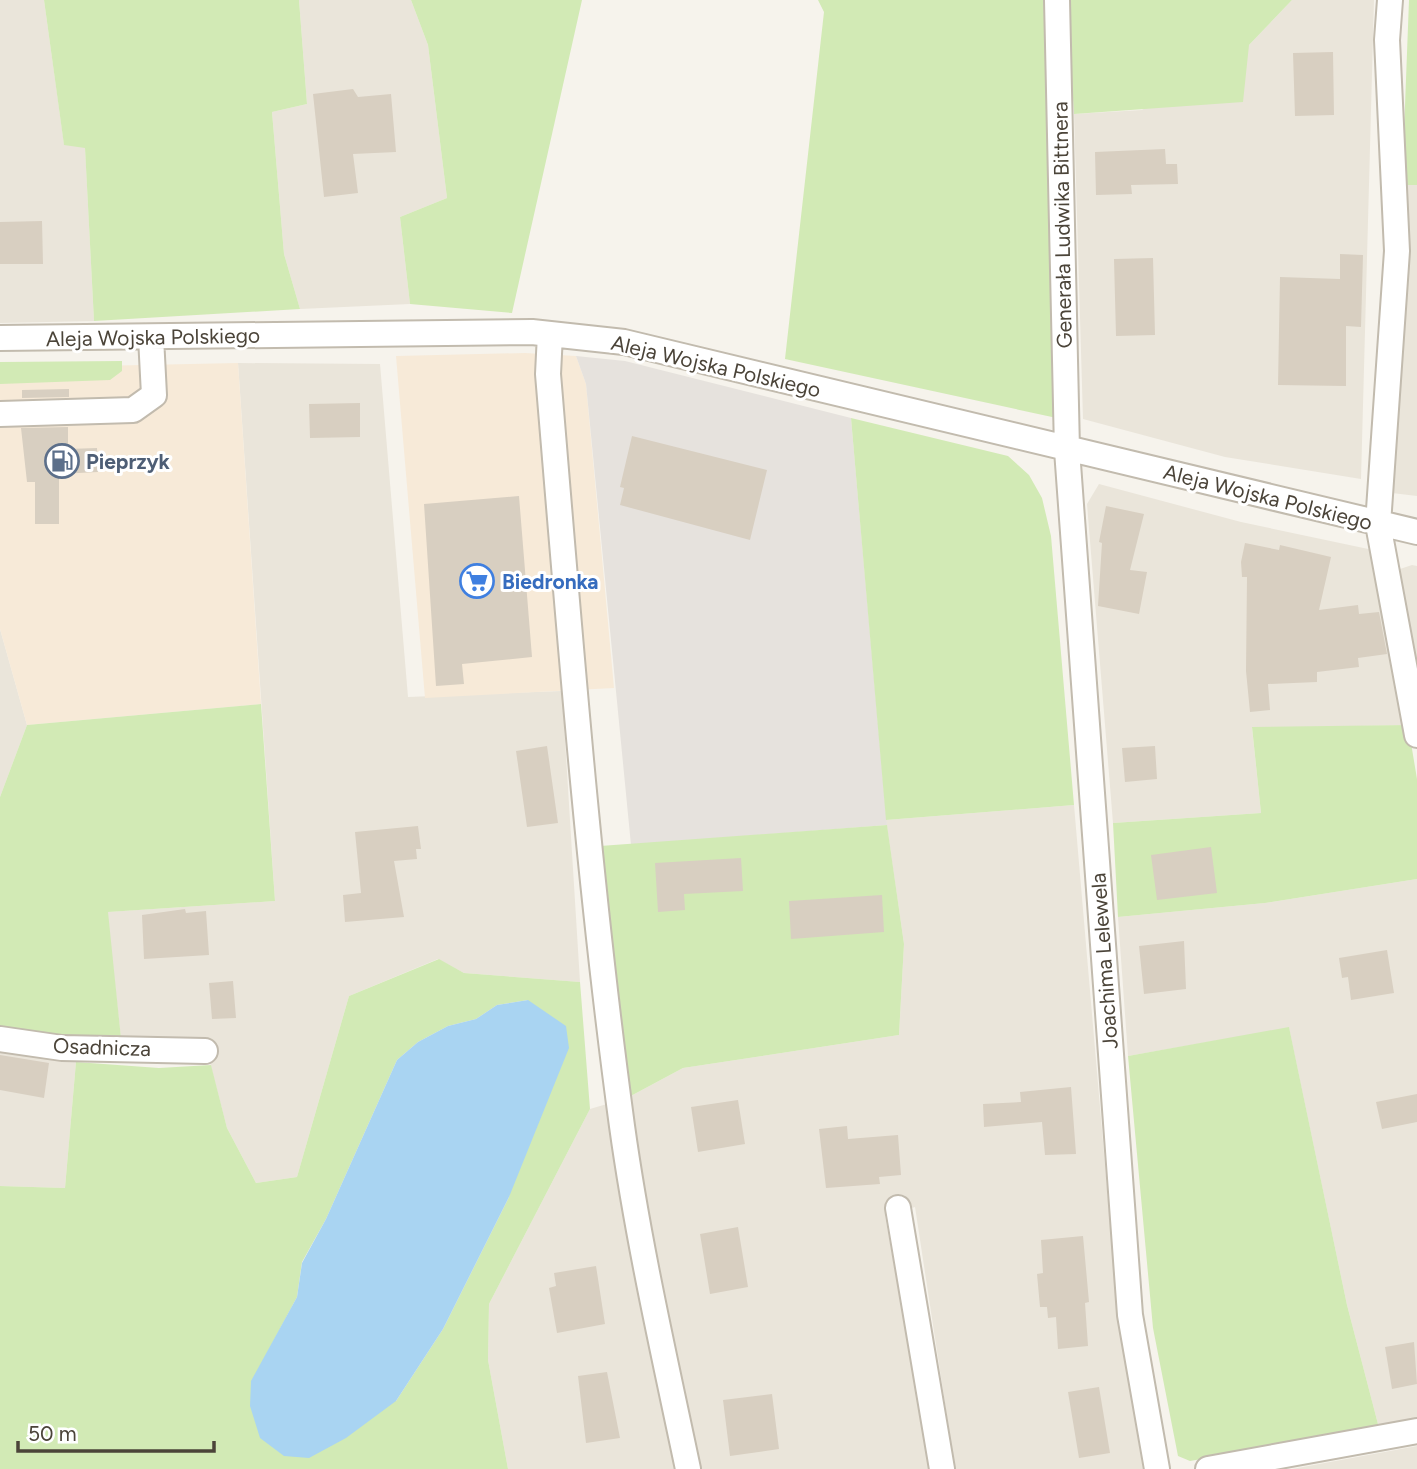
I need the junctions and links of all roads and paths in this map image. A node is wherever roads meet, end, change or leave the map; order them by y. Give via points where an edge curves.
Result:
1 (1057, 0) edge
2 (1390, 0) edge
3 (550, 334) junction
4 (151, 337) junction
5 (0, 338) edge
6 (0, 414) edge
7 (1067, 450) junction
8 (1378, 524) junction
9 (1417, 532) edge
10 (1417, 735) edge
11 (0, 1039) edge
12 (205, 1051) dead end
13 (898, 1208) dead end
14 (1417, 1431) edge
15 (688, 1469) edge
16 (942, 1469) edge
17 (1157, 1469) edge
18 (1208, 1469) edge

1 - 7 street, Generała Ludwika Bittnera
2 - 8 street via 1387,40 1396,251
3 - 4 street, Aleja Wojska Polskiego
3 - 7 street, Aleja Wojska Polskiego via 624,342
3 - 15 street via 548,374 574,687 621,1113 644,1255
4 - 5 street, Aleja Wojska Polskiego
4 - 6 street via 154,395 133,410
7 - 8 street, Aleja Wojska Polskiego
7 - 17 street, Joachima Lelewela via 1130,1315
8 - 9 street, Aleja Wojska Polskiego
8 - 10 street
11 - 12 street, Osadnicza via 62,1048
13 - 16 street
14 - 18 street

